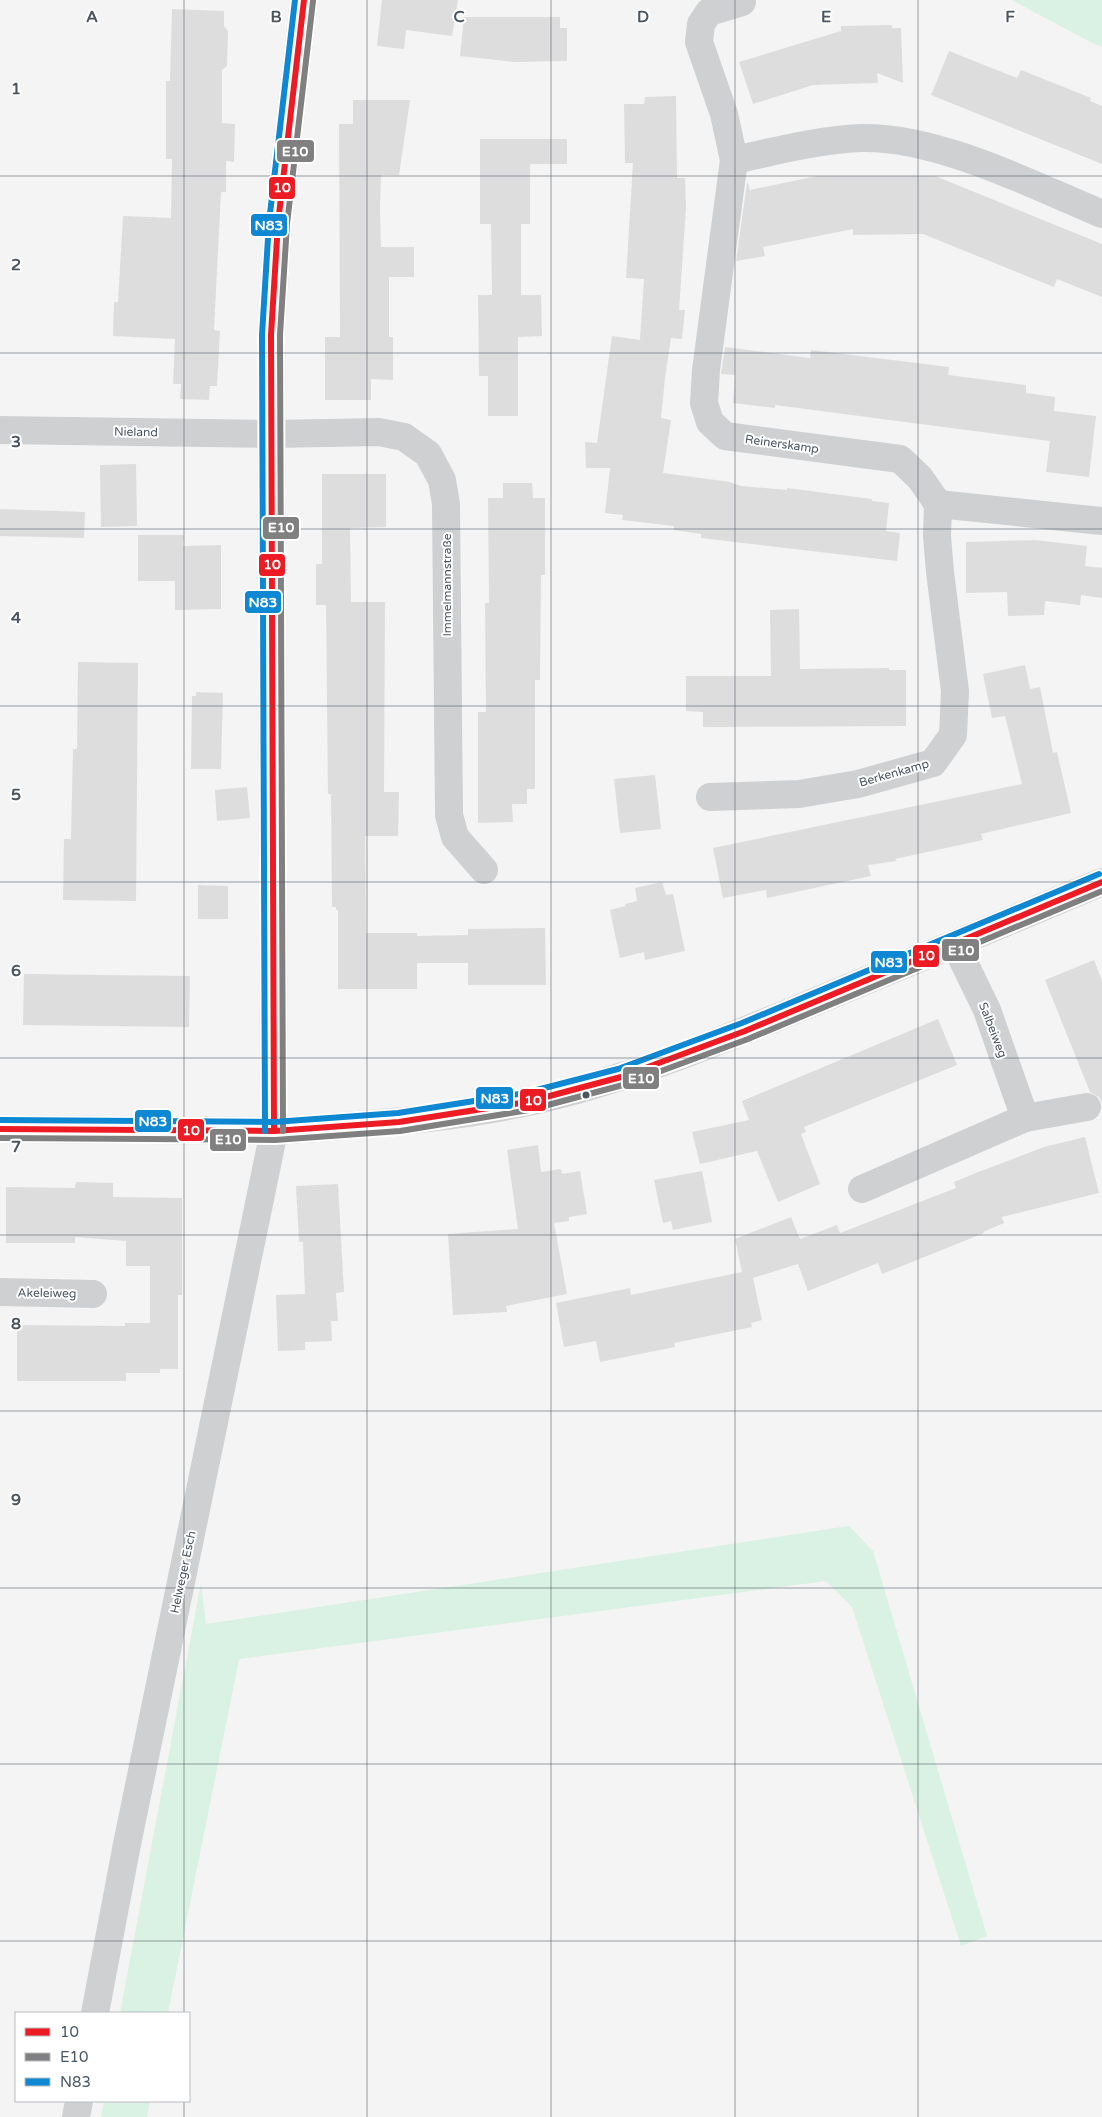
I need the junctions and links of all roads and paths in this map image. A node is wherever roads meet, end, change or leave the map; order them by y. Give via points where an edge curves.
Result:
1 (304, 0) edge
2 (742, 2) dead end
3 (734, 160) junction
4 (1102, 214) edge
5 (0, 430) edge
6 (272, 434) junction
7 (938, 504) junction
8 (1102, 522) edge
9 (710, 797) dead end
10 (484, 870) dead end
11 (1102, 882) edge
12 (955, 944) junction
13 (1087, 1107) dead end
14 (1025, 1118) junction
15 (0, 1129) edge
16 (274, 1131) junction
17 (862, 1189) dead end
18 (0, 1292) edge
19 (93, 1294) dead end
20 (95, 2012) edge
21 (79, 2102) edge
22 (76, 2117) edge

1 - 6 street via 278,223 271,335
2 - 3 street, Reinerskamp via 709,12 701,24 699,42 724,114
3 - 4 street via 819,142 863,138 910,143 950,152
3 - 7 street, Reinerskamp via 706,370 704,403 710,422 725,436 900,459 920,478
5 - 6 street, Nieland
6 - 10 street, Immelmannstraße via 379,432 404,437 428,454 442,480 446,504 449,816 455,837
6 - 16 street
7 - 8 street
7 - 9 street, Berkenkamp via 940,572 955,691 953,735 932,763 858,784 799,794
11 - 12 street
12 - 14 street, Salbeiweg via 986,1010
12 - 16 street via 745,1031 572,1092 415,1120
13 - 14 street
14 - 17 street
15 - 16 street
16 - 20 street, Helweger Esch
18 - 19 street, Akeleiweg
21 - 22 street

